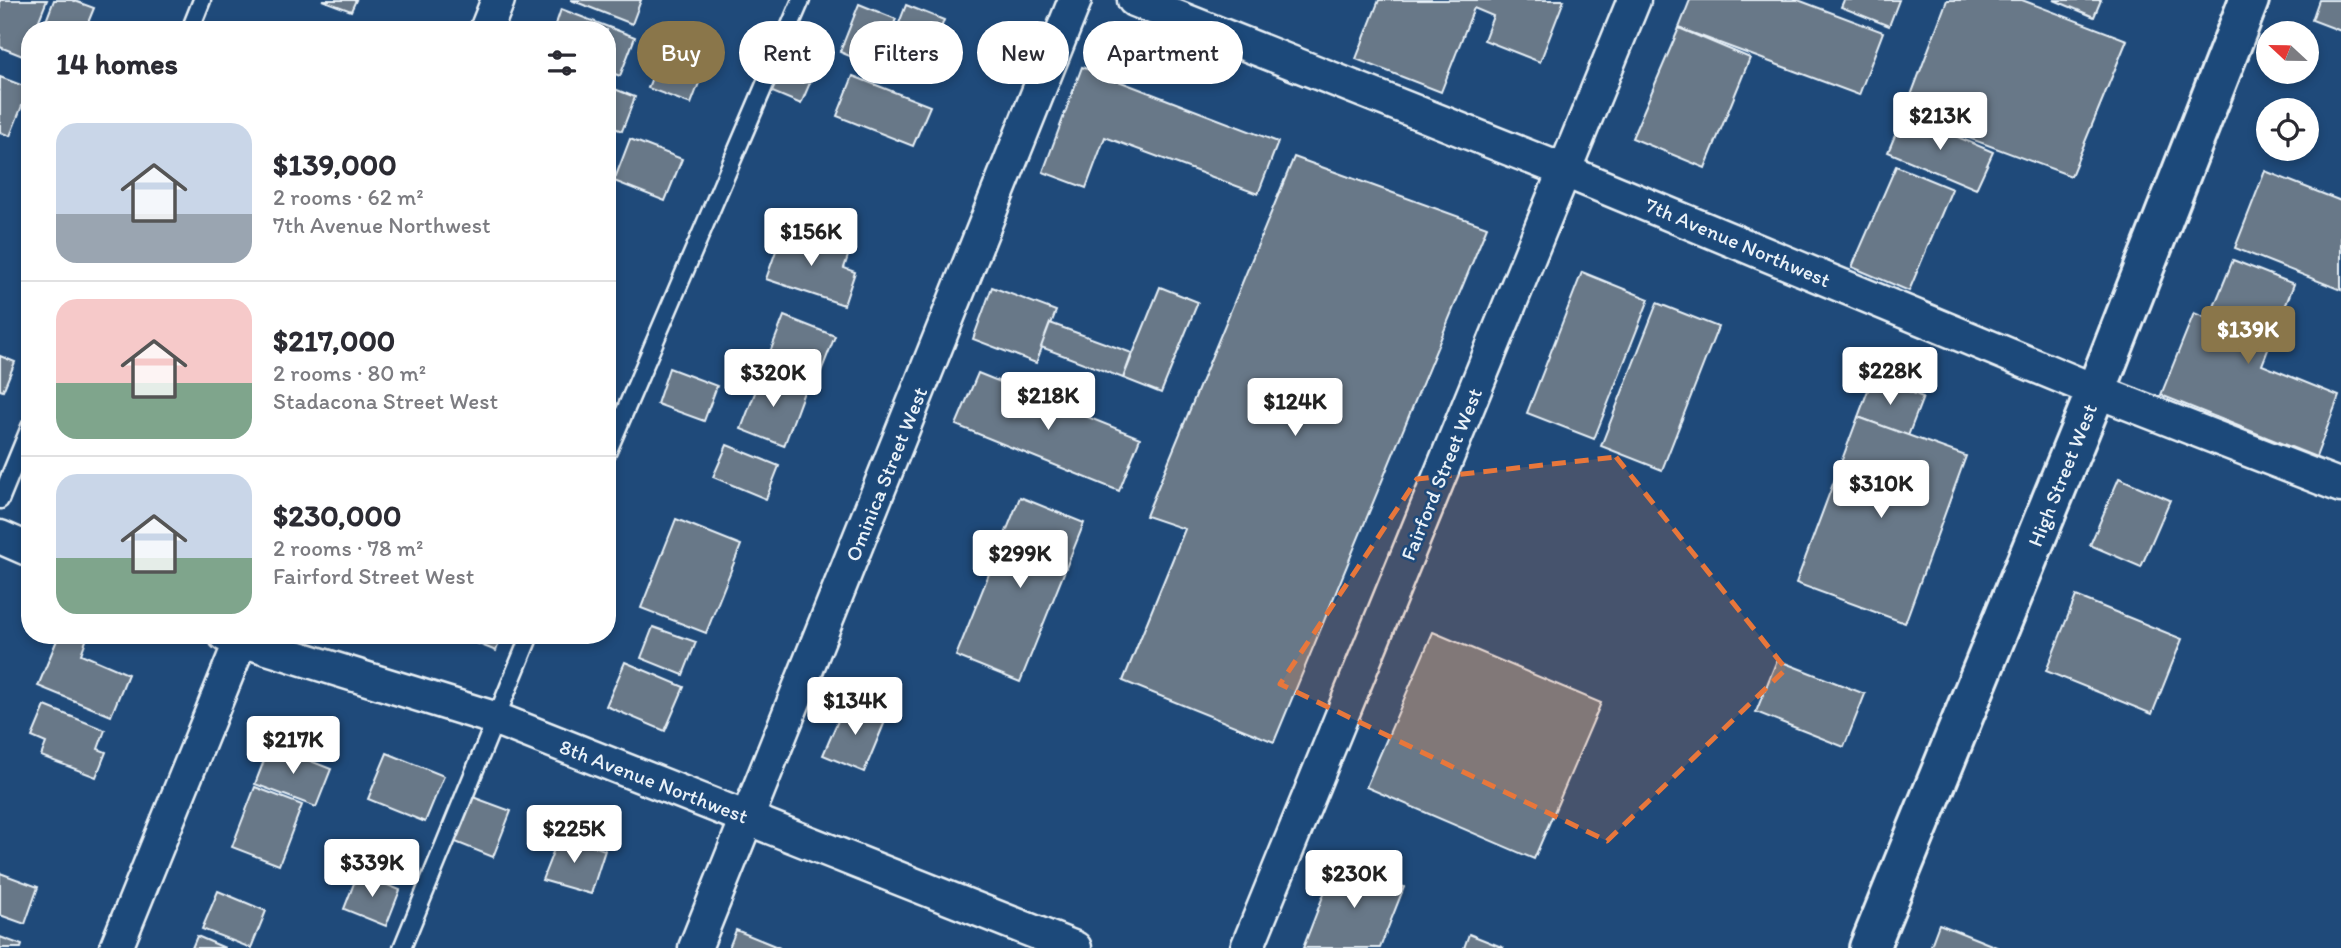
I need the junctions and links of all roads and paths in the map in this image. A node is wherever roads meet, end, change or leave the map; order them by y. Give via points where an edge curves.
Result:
1 (202, 0) edge
2 (498, 0) edge
3 (800, 0) edge
4 (1075, 0) edge
5 (1134, 0) edge
6 (1634, 0) edge
7 (2249, 0) edge
8 (194, 21) edge
9 (490, 21) edge
10 (1566, 171) junction
11 (2096, 391) junction
12 (616, 432) edge
13 (21, 449) edge
14 (2341, 486) edge
15 (0, 500) edge
16 (0, 537) edge
17 (21, 546) edge
18 (234, 644) edge
19 (255, 644) edge
20 (526, 644) edge
21 (494, 718) junction
22 (748, 818) junction
23 (116, 948) edge
24 (402, 948) edge
25 (695, 948) edge
26 (1075, 948) edge
27 (1247, 948) edge
28 (1869, 948) edge

1 - 8 lane
2 - 9 street
3 - 12 lane
4 - 22 street, Ominica Street West
5 - 10 street, 7th Avenue Northwest
6 - 10 street, Fairford Street West
7 - 11 main road, High Street West
10 - 11 street, 7th Avenue Northwest
10 - 27 street, Fairford Street West
11 - 14 street, 7th Avenue Northwest
11 - 28 main road, High Street West
13 - 15 lane
16 - 17 street
18 - 23 street
19 - 21 street, 8th Avenue Northwest
20 - 21 lane
21 - 22 street, 8th Avenue Northwest
21 - 24 lane
22 - 25 street, Ominica Street West
22 - 26 street, 8th Avenue Northwest

